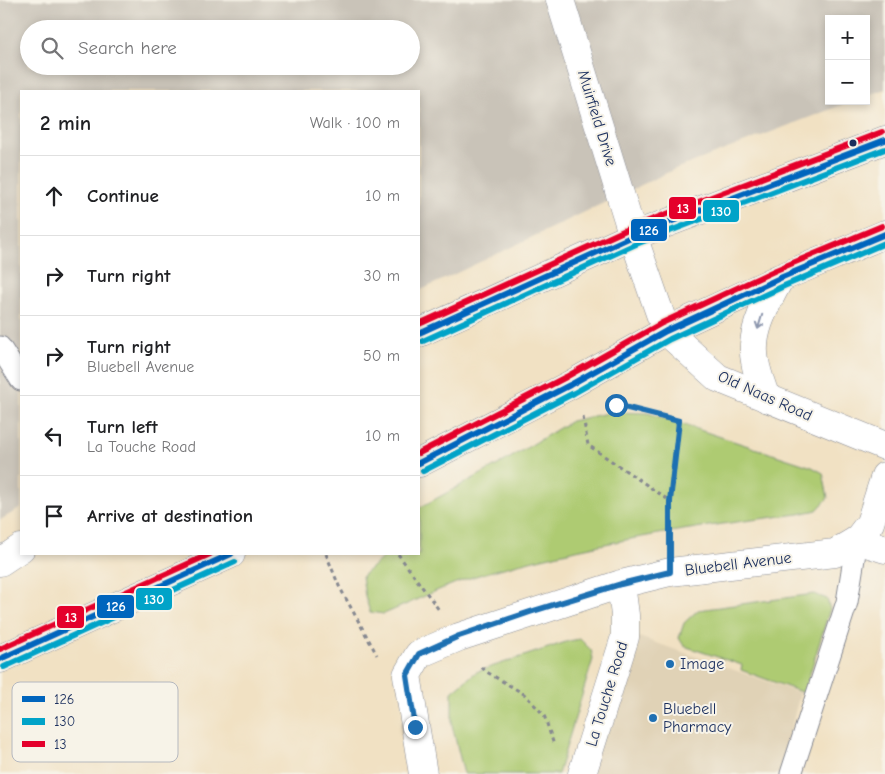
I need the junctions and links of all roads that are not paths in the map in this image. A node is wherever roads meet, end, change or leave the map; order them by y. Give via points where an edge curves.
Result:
1 (560, 0) edge
2 (885, 140) edge
3 (885, 234) edge
4 (633, 236) junction
5 (780, 278) junction
6 (666, 331) junction
7 (420, 333) edge
8 (0, 347) edge
9 (20, 378) edge
10 (766, 398) junction
11 (885, 446) edge
12 (420, 462) edge
13 (885, 476) edge
14 (857, 540) junction
15 (20, 549) edge
16 (885, 549) edge
17 (229, 555) edge
18 (0, 562) edge
19 (621, 584) junction
20 (0, 660) edge
21 (423, 774) edge
22 (582, 774) edge
23 (791, 774) edge

1 - 4 street, Muirfield Drive
2 - 4 street
3 - 5 street
4 - 6 street, Old Naas Road
4 - 7 street
5 - 6 street
5 -> 10 street via 763,311 755,338 754,360
6 - 10 street, Old Naas Road via 718,378
6 - 12 street
8 - 9 lane
10 - 11 street, Old Naas Road
13 - 14 street, Bluebell Avenue via 870,524
14 - 16 street
14 - 19 street, Bluebell Avenue via 835,553 670,572
14 - 23 lane via 847,602
15 - 18 street
17 - 20 street
19 - 21 street, Bluebell Avenue via 459,636 413,665
19 - 22 street, La Touche Road via 625,637

